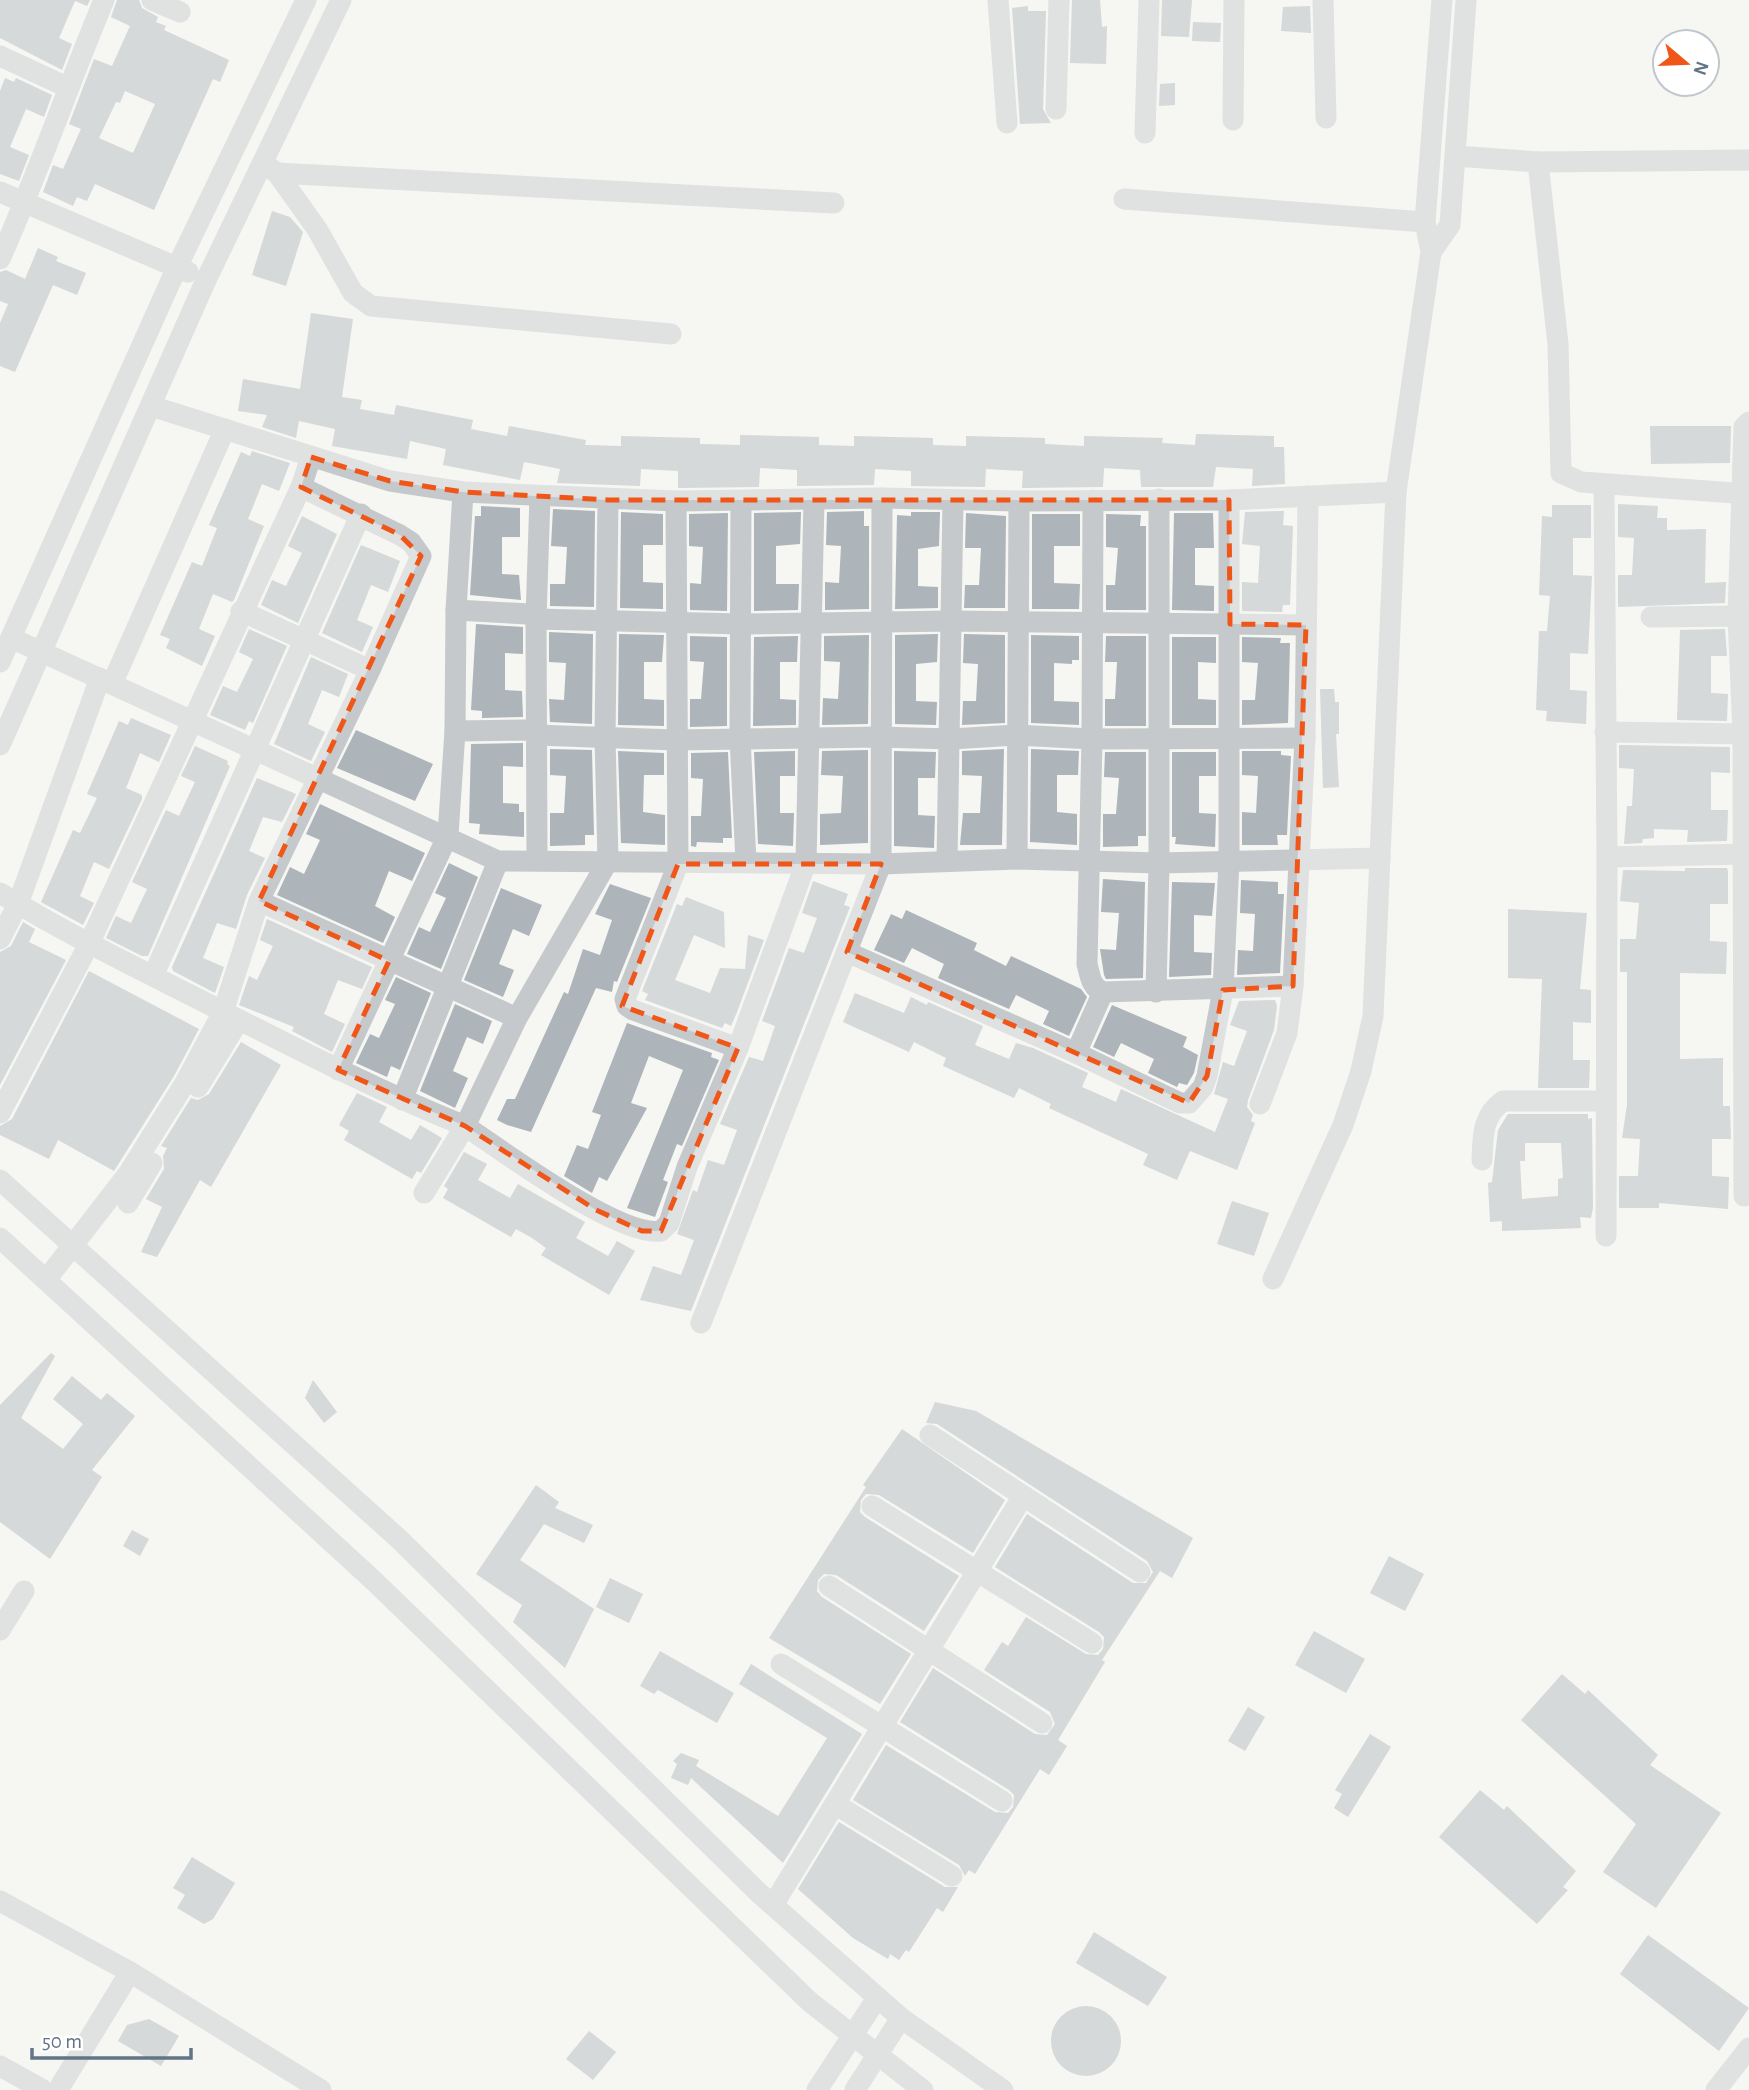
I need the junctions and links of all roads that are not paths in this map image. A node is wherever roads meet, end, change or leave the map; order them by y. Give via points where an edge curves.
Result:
1 (104, 0) edge
2 (152, 0) edge
3 (306, 0) edge
4 (341, 0) edge
5 (998, 0) edge
6 (1059, 0) edge
7 (1149, 0) edge
8 (1234, 0) edge
9 (1323, 0) edge
10 (1442, 0) edge
11 (1466, 0) edge
12 (180, 12) dead end
13 (0, 56) edge
14 (68, 87) junction
15 (1056, 109) dead end
16 (1326, 118) dead end
17 (1233, 120) dead end
18 (1007, 122) dead end
19 (1145, 132) dead end
20 (234, 150) junction
21 (1457, 156) junction
22 (1749, 160) edge
23 (1538, 162) junction
24 (270, 168) junction
25 (0, 192) edge
26 (1124, 200) dead end
27 (834, 203) dead end
28 (25, 204) junction
29 (1425, 222) junction
30 (1431, 252) junction
31 (0, 259) edge
32 (177, 267) junction
33 (206, 280) junction
34 (671, 334) dead end
35 (150, 405) junction
36 (1749, 422) edge
37 (225, 429) junction
38 (311, 457) junction
39 (1604, 484) junction
40 (301, 488) junction
41 (463, 492) junction
42 (1396, 492) junction
43 (1746, 494) edge
44 (540, 496) junction
45 (1308, 496) junction
46 (882, 498) junction
47 (1159, 499) junction
48 (608, 500) junction
49 (814, 500) junction
50 (953, 500) junction
51 (1093, 500) junction
52 (1229, 500) junction
53 (676, 501) junction
54 (741, 501) junction
55 (1019, 501) junction
56 (362, 514) junction
57 (456, 610) junction
58 (241, 611) junction
59 (1744, 616) edge
60 (1651, 617) dead end
61 (536, 620) junction
62 (605, 621) junction
63 (675, 621) junction
64 (953, 621) junction
65 (1018, 621) junction
66 (881, 623) junction
67 (1093, 623) junction
68 (740, 624) junction
69 (811, 624) junction
70 (1230, 624) junction
71 (1306, 625) junction
72 (1159, 626) junction
73 (11, 638) junction
74 (303, 640) junction
75 (42, 651) junction
76 (0, 662) edge
77 (370, 670) junction
78 (106, 681) junction
79 (190, 720) junction
80 (456, 731) junction
81 (1605, 732) junction
82 (1746, 734) edge
83 (536, 735) junction
84 (1016, 735) junction
85 (1160, 736) junction
86 (879, 737) junction
87 (1304, 737) junction
88 (605, 738) junction
89 (740, 738) junction
90 (808, 738) junction
91 (1229, 738) junction
92 (951, 739) junction
93 (1092, 739) junction
94 (676, 740) junction
95 (0, 746) edge
96 (255, 752) junction
97 (318, 778) junction
98 (448, 835) junction
99 (1746, 854) edge
100 (1607, 857) junction
101 (1380, 858) junction
102 (1017, 859) junction
103 (537, 860) junction
104 (1300, 860) junction
105 (498, 861) junction
106 (947, 861) junction
107 (1229, 861) junction
108 (608, 862) junction
109 (746, 862) junction
110 (806, 863) junction
111 (1091, 863) junction
112 (1159, 863) junction
113 (678, 864) junction
114 (881, 864) junction
115 (9, 898) edge
116 (259, 901) junction
117 (0, 939) edge
118 (89, 944) junction
119 (847, 952) junction
120 (389, 961) junction
121 (153, 976) junction
122 (1293, 986) junction
123 (445, 987) junction
124 (1223, 990) junction
125 (1103, 992) junction
126 (1156, 992) junction
127 (231, 1016) junction
128 (517, 1018) junction
129 (738, 1048) junction
130 (1076, 1053) junction
131 (338, 1070) junction
132 (402, 1100) junction
133 (1606, 1101) junction
134 (1259, 1104) dead end
135 (0, 1113) edge
136 (465, 1126) junction
137 (1482, 1160) dead end
138 (0, 1180) edge
139 (424, 1193) dead end
140 (1744, 1196) dead end
141 (128, 1203) dead end
142 (1606, 1236) dead end
143 (0, 1238) edge
144 (74, 1245) junction
145 (1273, 1279) dead end
146 (46, 1280) junction
147 (701, 1323) dead end
148 (930, 1435) dead end
149 (1023, 1496) junction
150 (872, 1506) dead end
151 (977, 1572) junction
152 (1140, 1572) dead end
153 (829, 1586) dead end
154 (24, 1591) dead end
155 (0, 1630) edge
156 (1092, 1643) dead end
157 (927, 1650) junction
158 (781, 1664) dead end
159 (1042, 1723) dead end
160 (883, 1726) junction
161 (1002, 1801) dead end
162 (835, 1804) junction
163 (951, 1876) dead end
164 (0, 1901) edge
165 (773, 1905) junction
166 (130, 1972) junction
167 (877, 1998) junction
168 (901, 2018) junction
169 (851, 2036) junction
170 (1749, 2048) edge
171 (877, 2057) junction
172 (0, 2066) edge
173 (43, 2090) edge
174 (58, 2090) edge
175 (321, 2090) edge
176 (817, 2090) edge
177 (855, 2090) edge
178 (923, 2090) edge
179 (1003, 2090) edge
180 (1716, 2090) edge

1 - 14 street
2 - 12 street
3 - 20 street
4 - 24 street
5 - 18 street
6 - 15 street
7 - 19 street
8 - 17 street
9 - 16 street
10 - 29 street
11 - 21 street
13 - 14 street
14 - 28 street
20 - 24 street
20 - 32 street
21 - 23 street
21 - 30 street via 1450,225
22 - 23 street
23 - 39 street via 1558,344 1561,473 1581,482
24 - 27 street
24 - 33 street
24 - 34 street via 317,229 353,293 371,306
25 - 28 street
26 - 29 street
28 - 31 street
28 - 32 street
29 - 30 street
30 - 42 street
32 - 33 street
32 - 73 street
33 - 35 street
35 - 37 street
35 - 75 street
36 - 43 street via 1744,427
37 - 38 street
37 - 78 street
38 - 40 street
38 - 41 street via 390,481
39 - 43 street
39 - 81 street
40 - 56 street
40 - 58 street
41 - 44 street
41 - 57 street
42 - 45 street
42 - 101 street
43 - 59 street
44 - 48 street
44 - 61 street
45 - 52 street
45 - 71 street
46 - 49 street
46 - 50 street
46 - 66 street
47 - 51 street
47 - 52 street
47 - 72 street
48 - 53 street
48 - 62 street
49 - 54 street
49 - 69 street
50 - 55 street
50 - 64 street
51 - 55 street
51 - 67 street
52 - 70 street
53 - 54 street
53 - 63 street
54 - 68 street
55 - 65 street
56 - 74 street
56 - 77 street via 411,542 421,556
57 - 61 street via 528,614
57 - 80 street
58 - 74 street
58 - 79 street
59 - 60 street
59 - 82 street
61 - 62 street
61 - 83 street
62 - 63 street
62 - 88 street
63 - 68 street
63 - 94 street
64 - 65 street
64 - 66 street
64 - 92 street
65 - 67 street
65 - 84 street
66 - 69 street
66 - 86 street
67 - 72 street
67 - 93 street
68 - 69 street
68 - 89 street
69 - 90 street
70 - 71 street
70 - 72 street
70 - 91 street
71 - 87 street
72 - 85 street
73 - 75 street
73 - 76 street
74 - 77 street
74 - 96 street
75 - 78 street
75 - 95 street
77 - 97 street
78 - 79 street
78 - 115 street
79 - 96 street
79 - 118 street
80 - 83 street via 528,730
80 - 98 street
81 - 82 street
81 - 100 street
82 - 99 street
83 - 88 street
83 - 103 street
84 - 92 street
84 - 93 street
84 - 102 street
85 - 91 street
85 - 93 street
85 - 112 street
86 - 90 street
86 - 92 street
86 - 114 street
87 - 91 street
87 - 104 street
88 - 94 street
88 - 108 street
89 - 90 street
89 - 94 street
89 - 109 street
90 - 110 street
91 - 107 street
92 - 106 street
93 - 111 street
94 - 113 street
96 - 97 street
96 - 121 street
97 - 98 street
97 - 116 street
98 - 105 street
98 - 120 street
99 - 100 street
99 - 140 street
100 - 133 street
101 - 104 street
101 - 145 street via 1373,1016 1361,1071 1343,1125
102 - 106 street
102 - 111 street
103 - 105 street
103 - 108 street
104 - 107 street
104 - 122 street
105 - 123 street
106 - 114 street
107 - 112 street
107 - 124 street
108 - 113 street
108 - 128 street
109 - 110 street
109 - 113 street
110 - 114 street
110 - 129 street
111 - 112 street
111 - 125 street via 1087,964 1093,984
112 - 126 street
113 - 129 street via 627,990 627,1006
114 - 119 street
115 - 117 street
115 - 118 street
116 - 120 street
116 - 127 street
118 - 121 street
118 - 135 street
119 - 130 street
119 - 147 street
120 - 123 street
120 - 131 street
121 - 127 street
122 - 124 street
122 - 134 street via 1287,1033
123 - 128 street
123 - 132 street
124 - 126 street
124 - 130 street via 1207,1076 1189,1103 1180,1103
125 - 126 street
125 - 130 street
127 - 131 street
127 - 141 street
127 - 144 street via 128,1174
128 - 136 street
129 - 136 street via 661,1231 642,1231 596,1210
131 - 132 street
132 - 136 street
133 - 137 street via 1503,1101 1493,1108 1484,1126
133 - 142 street
136 - 139 street
138 - 144 street
143 - 146 street
144 - 146 street
144 - 165 street via 400,1539
146 - 169 street via 374,1581 810,2003
148 - 149 street
149 - 151 street
149 - 152 street
150 - 151 street
151 - 156 street
151 - 157 street
153 - 157 street
154 - 155 street
157 - 159 street
157 - 160 street
158 - 160 street
160 - 161 street
160 - 162 street
162 - 163 street
162 - 165 street
164 - 166 street
165 - 167 street
166 - 174 street
166 - 175 street
167 - 168 street
167 - 169 street
168 - 171 street
168 - 179 street
169 - 171 street
169 - 176 street
170 - 180 street
171 - 177 street
171 - 178 street
172 - 173 street

